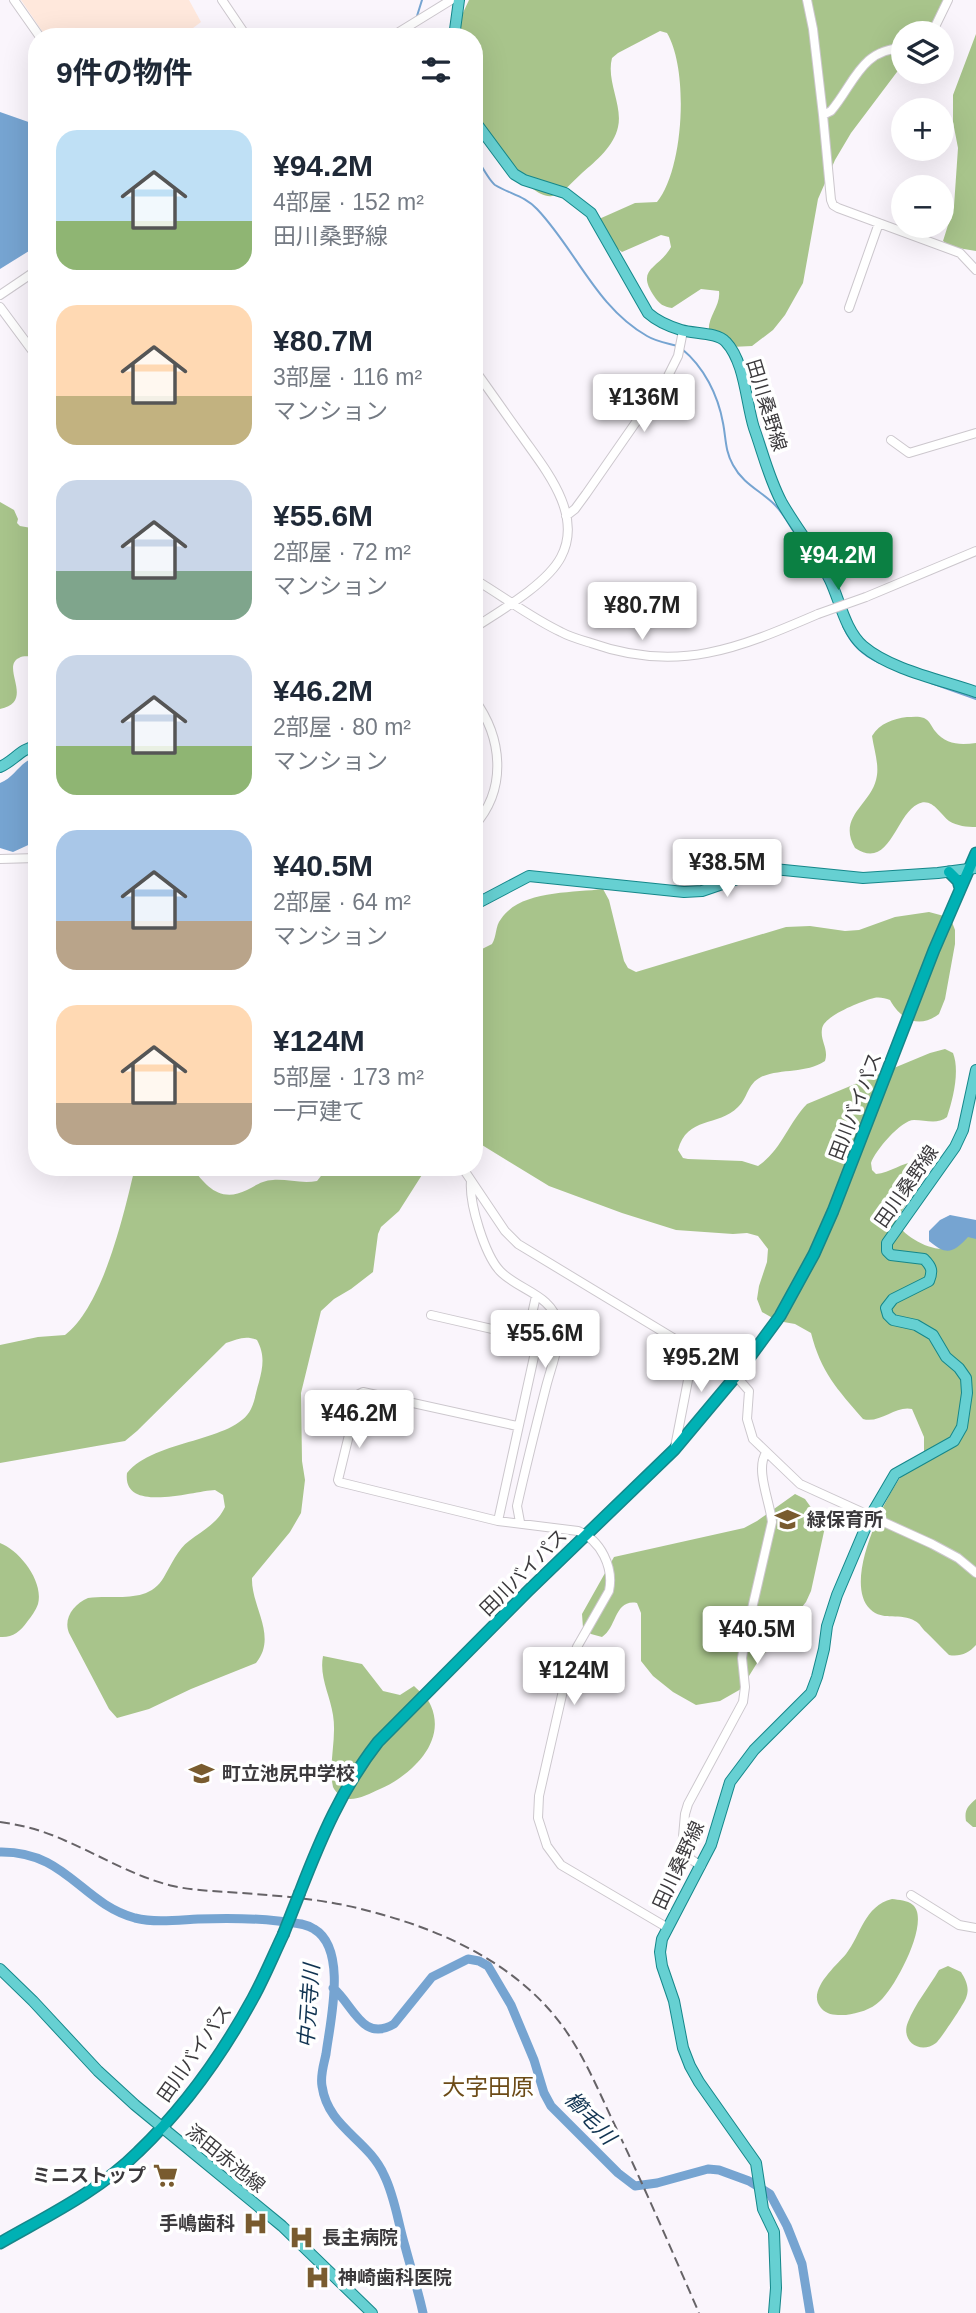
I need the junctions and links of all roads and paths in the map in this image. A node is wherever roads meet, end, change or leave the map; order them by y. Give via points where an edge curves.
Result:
1 (15, 0) edge
2 (222, 0) edge
3 (451, 0) edge
4 (459, 0) edge
5 (807, 0) edge
6 (948, 0) edge
7 (938, 21) edge
8 (34, 28) edge
9 (241, 28) edge
10 (406, 28) edge
11 (455, 28) edge
12 (891, 48) edge
13 (823, 115) junction
14 (483, 132) edge
15 (879, 223) junction
16 (976, 270) edge
17 (28, 276) edge
18 (0, 295) edge
19 (0, 307) edge
20 (849, 307) dead end
21 (683, 331) junction
22 (28, 345) edge
23 (483, 382) edge
24 (976, 433) edge
25 (891, 440) dead end
26 (566, 516) junction
27 (976, 551) edge
28 (483, 584) edge
29 (513, 602) junction
30 (483, 622) edge
31 (976, 692) edge
32 (483, 711) edge
33 (28, 749) edge
34 (0, 767) edge
35 (483, 812) edge
36 (976, 853) edge
37 (28, 858) edge
38 (0, 859) edge
39 (972, 869) edge
40 (948, 872) junction
41 (960, 888) junction
42 (483, 900) edge
43 (976, 1070) edge
44 (468, 1176) edge
45 (471, 1181) junction
46 (536, 1296) junction
47 (431, 1315) dead end
48 (527, 1337) junction
49 (678, 1341) junction
50 (736, 1376) junction
51 (517, 1426) junction
52 (674, 1450) junction
53 (766, 1453) junction
54 (871, 1516) junction
55 (498, 1521) junction
56 (520, 1522) junction
57 (587, 1534) junction
58 (976, 1573) edge
59 (701, 1866) junction
60 (911, 1895) dead end
61 (668, 1928) junction
62 (976, 1928) edge
63 (0, 1969) edge
64 (161, 2128) junction
65 (0, 2243) edge
66 (372, 2313) edge
67 (774, 2313) edge

1 - 8 street
2 - 9 street
3 - 10 street
4 - 11 main road
5 - 13 street
6 - 7 street
12 - 13 street via 868,61 831,111
13 - 15 street via 833,205
14 - 21 main road, 田川桑野線 via 514,174 565,193 592,213 648,313
15 - 16 street via 960,253
15 - 20 street
17 - 18 street
19 - 22 street
21 - 26 street via 668,376
21 - 31 main road, 田川桑野線 via 720,338 736,358 773,482 817,555 850,630 863,646 891,663
23 - 26 street via 555,484
24 - 25 street via 909,453
26 - 29 street via 562,556
27 - 29 street, bridge via 765,637 707,654 662,658 615,652 562,633
28 - 29 street
29 - 30 street
32 - 35 street via 498,757 493,792
33 - 34 main road
36 - 39 highway, 田川バイパス
37 - 38 street
39 - 40 main road
39 - 41 highway, 田川バイパス
40 - 41 highway
40 - 42 main road via 863,878 774,869 684,892 530,876
41 - 50 highway, 田川バイパス via 814,1254 780,1316
43 - 54 main road, 田川桑野線 via 955,1147 887,1242 891,1255 924,1259 930,1266 929,1281 893,1299 886,1308 893,1320 933,1335 966,1378 962,1427 954,1441 895,1474
44 - 45 street
45 - 46 street via 472,1209 499,1270
45 - 49 street via 518,1244
46 - 48 street
46 - 56 street via 554,1312 558,1336 517,1506
47 - 48 street
48 - 51 street via 537,1343
49 - 50 street
49 - 52 street via 688,1375
50 - 52 highway, 田川バイパス
50 - 53 street via 749,1391 749,1432
51 - 55 street
51 - 55 street via 363,1392 337,1475 338,1482
52 - 57 highway, 田川バイパス
53 - 54 street via 800,1484
53 - 59 street via 761,1468 772,1522 745,1639 743,1702 685,1814 683,1854
54 - 58 street via 958,1558
54 - 59 main road, 田川桑野線 via 837,1595 811,1693 754,1750 730,1782
55 - 56 street
56 - 57 street
57 - 61 street via 610,1568 611,1581 567,1673 538,1818 547,1846 561,1865
57 - 64 highway, 田川バイパス, bridge via 361,1764 321,1840 253,1999 217,2057
59 - 61 main road, 田川桑野線
60 - 62 street via 959,1925
61 - 67 main road, 田川桑野線 via 662,1939 661,1961 683,2048 699,2082 756,2163 763,2209 774,2229
63 - 64 main road, 添田赤池線 via 98,2071
64 - 65 highway, 田川バイパス via 111,2175
64 - 66 main road, 添田赤池線 via 282,2226

